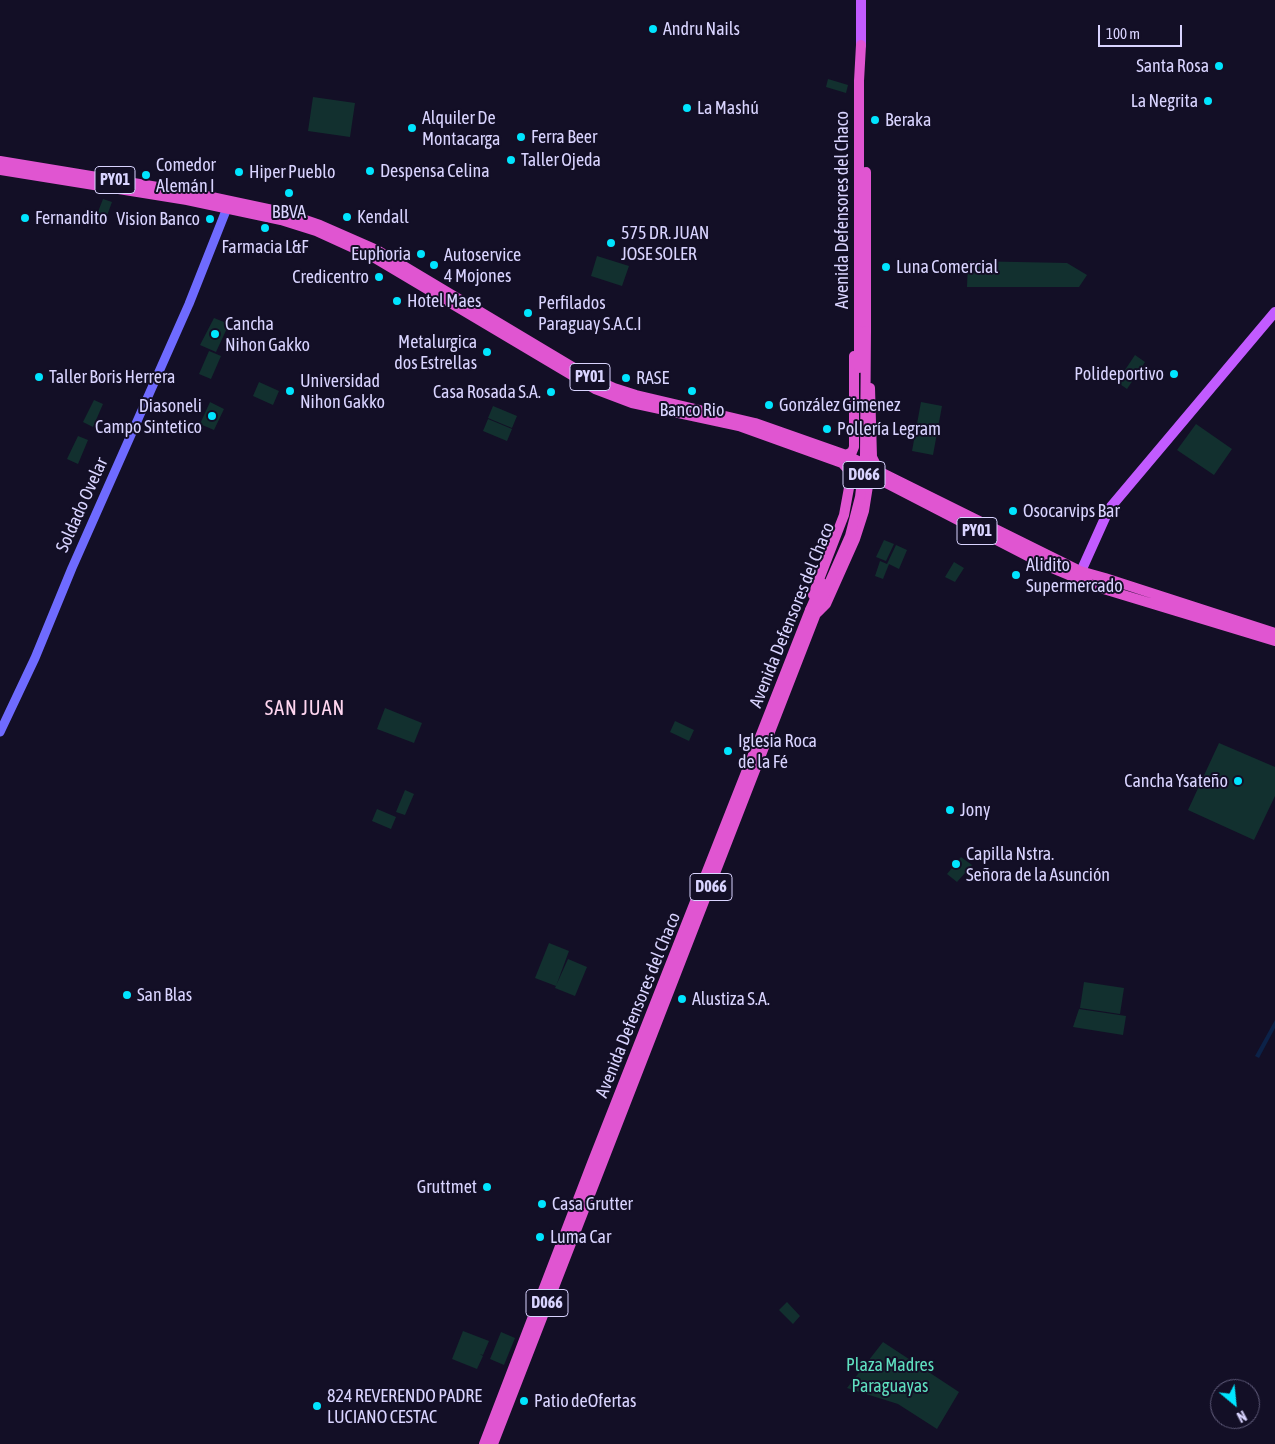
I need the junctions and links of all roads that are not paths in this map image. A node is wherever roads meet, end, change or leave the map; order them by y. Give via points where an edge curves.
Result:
1 (860, 0) edge
2 (861, 45) joint
3 (0, 161) edge
4 (0, 170) edge
5 (228, 204) junction
6 (1275, 312) edge
7 (862, 315) junction
8 (1275, 320) edge
9 (1218, 381) junction
10 (871, 446) junction
11 (854, 447) junction
12 (844, 459) junction
13 (879, 476) junction
14 (849, 489) junction
15 (866, 492) junction
16 (1079, 575) junction
17 (814, 611) junction
18 (1275, 632) edge
19 (1275, 641) edge
20 (0, 732) edge
21 (598, 1163) junction
22 (484, 1444) edge
23 (493, 1444) edge

1 - 2 main road, Avenida Defensores del Chaco / D066
2 - 7 highway, Avenida Defensores del Chaco / D066 via 866,191
3 - 5 highway, PY01 via 188,192
4 - 5 highway, PY01
5 - 12 highway, PY01 via 298,225 373,257 582,382 616,398 739,426
5 - 20 main road, Soldado Ovelar via 189,304 72,568 36,658
6 - 9 main road
7 - 10 highway via 870,345
7 - 11 highway via 854,353
7 - 17 highway, Avenida Defensores del Chaco / D066, bridge via 860,445 854,496 844,533
8 - 9 main road
9 - 16 main road via 1108,509
10 - 11 highway via 863,452
10 - 13 highway
11 - 12 highway
12 - 13 highway, PY01
12 - 14 highway via 851,474
13 - 15 highway via 870,483
13 - 16 highway, PY01 via 1047,566
14 - 15 highway via 858,484 863,485
14 - 17 highway via 844,515 811,600
15 - 17 highway via 855,539 826,604
16 - 18 highway, PY01 via 1106,578
16 - 19 highway, PY01 via 1097,587
17 - 21 highway, Avenida Defensores del Chaco / D066
21 - 22 highway, Avenida Defensores del Chaco / D066
21 - 23 highway, Avenida Defensores del Chaco / D066 via 585,1206

